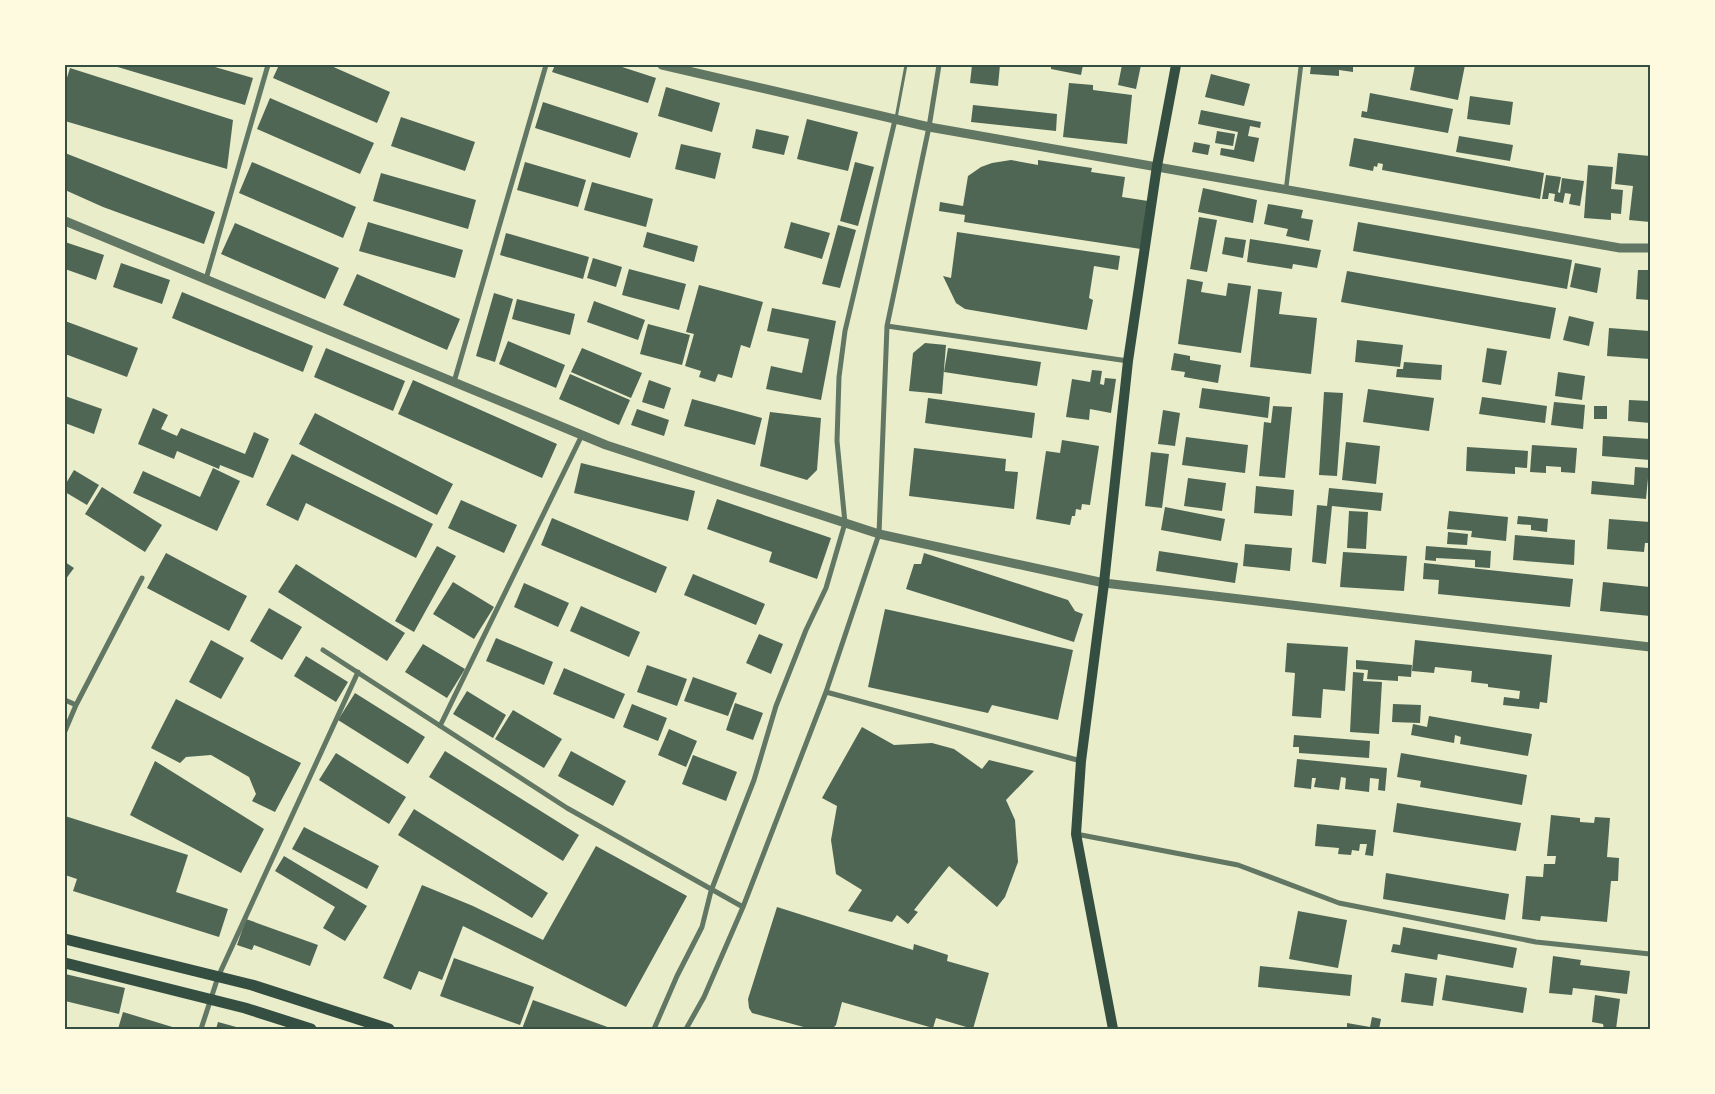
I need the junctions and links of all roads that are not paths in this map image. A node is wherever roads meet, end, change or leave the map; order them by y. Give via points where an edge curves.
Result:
1 (268, 65) edge
2 (546, 65) edge
3 (662, 65) edge
4 (906, 65) edge
5 (939, 65) edge
6 (1176, 65) edge
7 (1301, 65) edge
8 (895, 120) junction
9 (929, 127) junction
10 (1157, 166) junction
11 (1286, 189) junction
12 (65, 221) edge
13 (1650, 248) edge
14 (206, 279) junction
15 (886, 326) junction
16 (1128, 361) junction
17 (454, 382) junction
18 (582, 435) junction
19 (845, 523) junction
20 (879, 534) junction
21 (142, 578) dead end
22 (1104, 583) junction
23 (1650, 647) edge
24 (323, 650) dead end
25 (358, 672) junction
26 (826, 692) junction
27 (65, 700) edge
28 (76, 705) junction
29 (440, 726) junction
30 (65, 731) edge
31 (1081, 761) junction
32 (1076, 834) junction
33 (711, 891) junction
34 (743, 908) junction
35 (65, 939) edge
36 (1650, 954) edge
37 (65, 963) edge
38 (218, 977) junction
39 (210, 999) junction
40 (201, 1029) edge
41 (311, 1029) edge
42 (389, 1029) edge
43 (654, 1029) edge
44 (686, 1029) edge
45 (1113, 1029) edge

1 - 14 street
2 - 17 street
3 - 8 street
4 - 8 lane
5 - 9 street
6 - 10 main road
7 - 11 street
8 - 9 street
8 - 19 street via 843,340 837,441
9 - 10 street
9 - 15 street
10 - 11 street
10 - 16 main road
11 - 13 street via 1620,248
12 - 14 street
14 - 17 street
15 - 16 street
15 - 20 street
16 - 22 main road
17 - 18 street
18 - 19 street
18 - 29 street
19 - 20 street
19 - 33 street via 826,588 776,706 754,780
20 - 22 street
20 - 26 street
21 - 28 street
22 - 23 street
22 - 31 main road
24 - 25 street
25 - 29 street
25 - 38 street
26 - 31 street
26 - 34 street
27 - 28 street
28 - 30 street
29 - 33 street via 567,808
31 - 32 main road
32 - 36 street via 1238,865 1339,903 1536,942
32 - 45 main road
33 - 34 street
33 - 43 street via 702,927
34 - 44 street via 704,997
35 - 38 main road
37 - 39 main road
38 - 39 street
38 - 42 main road
39 - 40 street
39 - 41 main road

